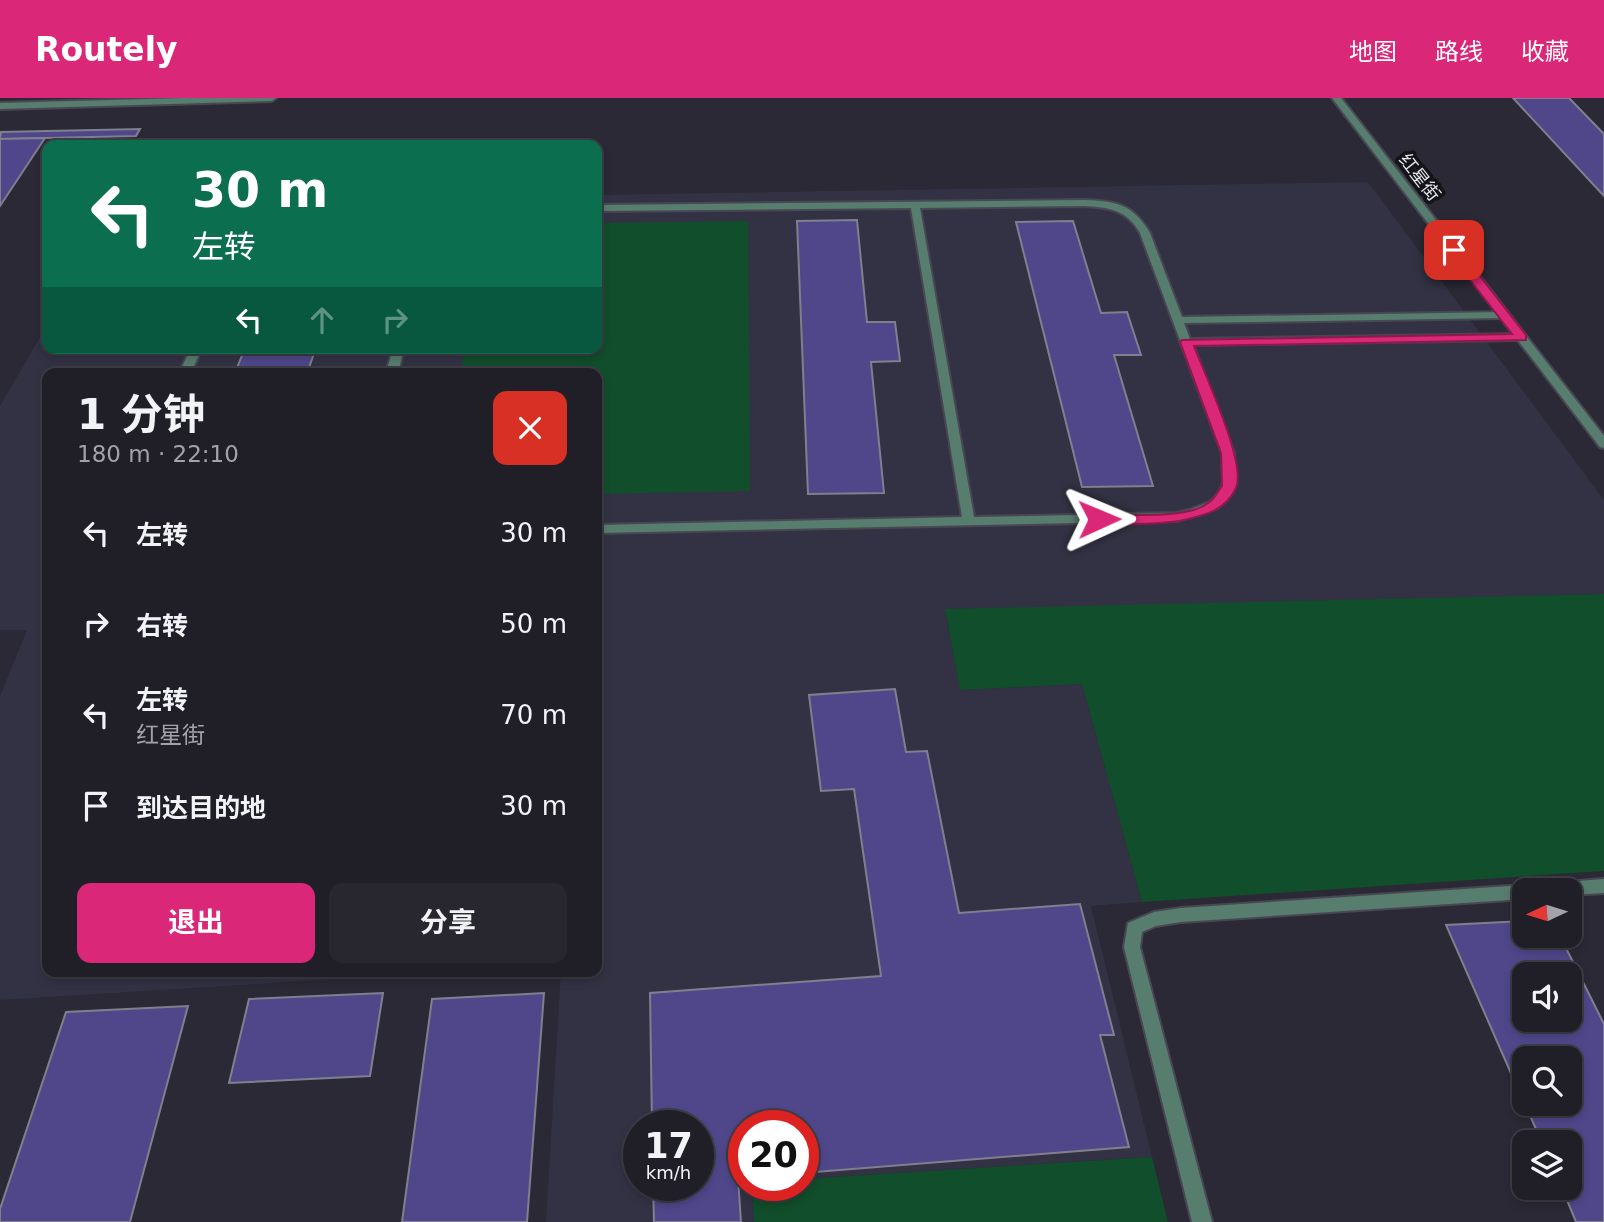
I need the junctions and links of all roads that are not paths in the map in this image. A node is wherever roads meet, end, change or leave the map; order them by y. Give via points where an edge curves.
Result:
1 (272, 98) edge
2 (1336, 98) edge
3 (144, 100) edge
4 (0, 106) edge
5 (915, 205) junction
6 (602, 208) edge
7 (1504, 316) junction
8 (1178, 320) junction
9 (1521, 337) junction
10 (1186, 342) junction
11 (1604, 444) edge
12 (969, 522) junction
13 (602, 529) edge
14 (1604, 886) edge
15 (1582, 888) edge
16 (1512, 893) edge
17 (1202, 1222) edge

1 - 3 street
2 - 7 street, 红星街
3 - 4 street
5 - 6 street
5 - 8 street via 1094,203 1123,209 1142,226
5 - 12 street
7 - 8 street
7 - 9 street, 红星街
8 - 10 street
9 - 10 street
9 - 11 street, 红星街
10 - 12 street via 1228,453 1229,487 1214,507 1177,517
12 - 13 street
14 - 15 street
16 - 17 street via 1181,915 1134,928 1132,947

